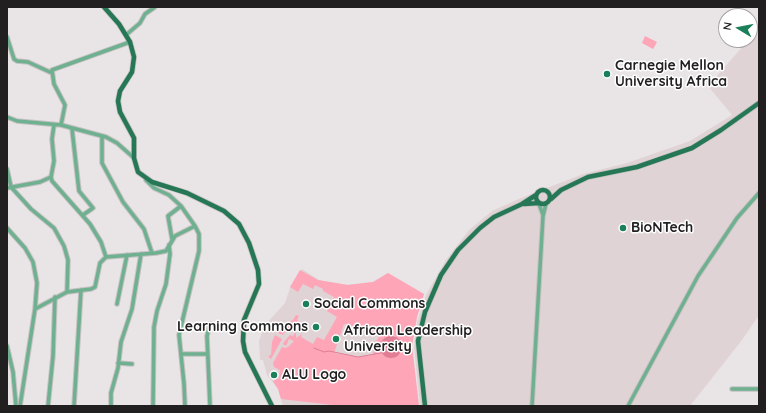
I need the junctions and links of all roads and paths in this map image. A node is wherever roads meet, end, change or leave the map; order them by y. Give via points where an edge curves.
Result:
1 (104, 7) edge
2 (155, 7) edge
3 (126, 35) junction
4 (7, 37) edge
5 (130, 42) junction
6 (52, 73) junction
7 (759, 103) edge
8 (7, 117) edge
9 (54, 124) junction
10 (61, 126) junction
11 (72, 129) junction
12 (102, 136) junction
13 (134, 158) junction
14 (7, 169) edge
15 (51, 177) junction
16 (146, 180) junction
17 (9, 187) edge
18 (561, 190) junction
19 (547, 191) junction
20 (759, 193) edge
21 (536, 195) junction
22 (551, 199) junction
23 (539, 203) junction
24 (522, 204) junction
25 (546, 204) junction
26 (181, 206) junction
27 (83, 215) junction
28 (543, 216) junction
29 (195, 226) junction
30 (7, 228) edge
31 (172, 239) junction
32 (169, 245) junction
33 (141, 254) junction
34 (152, 254) junction
35 (127, 255) junction
36 (106, 257) junction
37 (81, 290) junction
38 (67, 292) junction
39 (55, 297) junction
40 (117, 304) dead end
41 (35, 308) junction
42 (221, 327) dead end
43 (7, 346) edge
44 (181, 354) junction
45 (206, 354) junction
46 (118, 363) junction
47 (132, 364) dead end
48 (12, 369) junction
49 (7, 371) edge
50 (732, 389) dead end
51 (759, 389) edge
52 (16, 406) edge
53 (20, 406) edge
54 (48, 406) edge
55 (74, 406) edge
56 (111, 406) edge
57 (153, 406) edge
58 (185, 406) edge
59 (210, 406) edge
60 (272, 406) edge
61 (425, 406) edge
62 (532, 406) edge
63 (628, 406) edge

1 - 3 main road
2 - 3 street
3 - 5 main road
4 - 6 street via 14,59 28,62
5 - 6 street via 55,68
5 - 13 main road via 134,66 120,91 119,106 134,138
6 - 10 street via 56,89 64,102
7 - 18 main road via 692,148 637,167 588,178
8 - 9 street via 17,121
9 - 10 street
9 - 15 street via 54,161
10 - 11 street
11 - 12 street
11 - 27 street via 79,191 93,208
12 - 13 street via 112,140
12 - 34 street via 102,163 123,202 144,229
13 - 16 main road via 138,172
14 - 17 street
15 - 17 street via 40,182
15 - 27 street via 55,186
16 - 26 street
16 - 60 main road via 187,193 216,206 232,217 244,232 260,279 258,290 244,320 243,341 245,352
17 - 38 street via 54,228 64,246 68,260
18 - 19 main road
18 - 22 main road
19 - 21 main road via 542,190
19 - 22 main road
20 - 63 street via 737,218 698,276
21 - 23 main road
21 - 24 main road
22 - 25 main road
23 - 24 main road
23 - 25 main road
23 - 28 street
24 - 61 main road via 494,217 474,233 458,250 441,275 425,312 418,341
25 - 28 street
26 - 29 street
26 - 31 street via 168,216
27 - 36 street via 96,234
28 - 62 street
29 - 31 street
29 - 44 street via 199,234 199,252 180,326
30 - 41 street via 25,248 33,262 37,283
31 - 32 street
32 - 34 street via 166,251
32 - 57 street via 166,284 154,327
33 - 34 street
33 - 35 street
33 - 46 street via 132,309 121,342
35 - 36 street
35 - 40 street
36 - 37 street via 100,263 96,287
37 - 38 street
37 - 55 street
38 - 39 street
39 - 41 street
39 - 54 street
41 - 53 street
42 - 45 street via 213,324 209,326
43 - 48 street
44 - 45 street
44 - 58 street
45 - 59 street
46 - 47 street
46 - 56 street via 111,393
48 - 49 street
48 - 52 street
50 - 51 street

